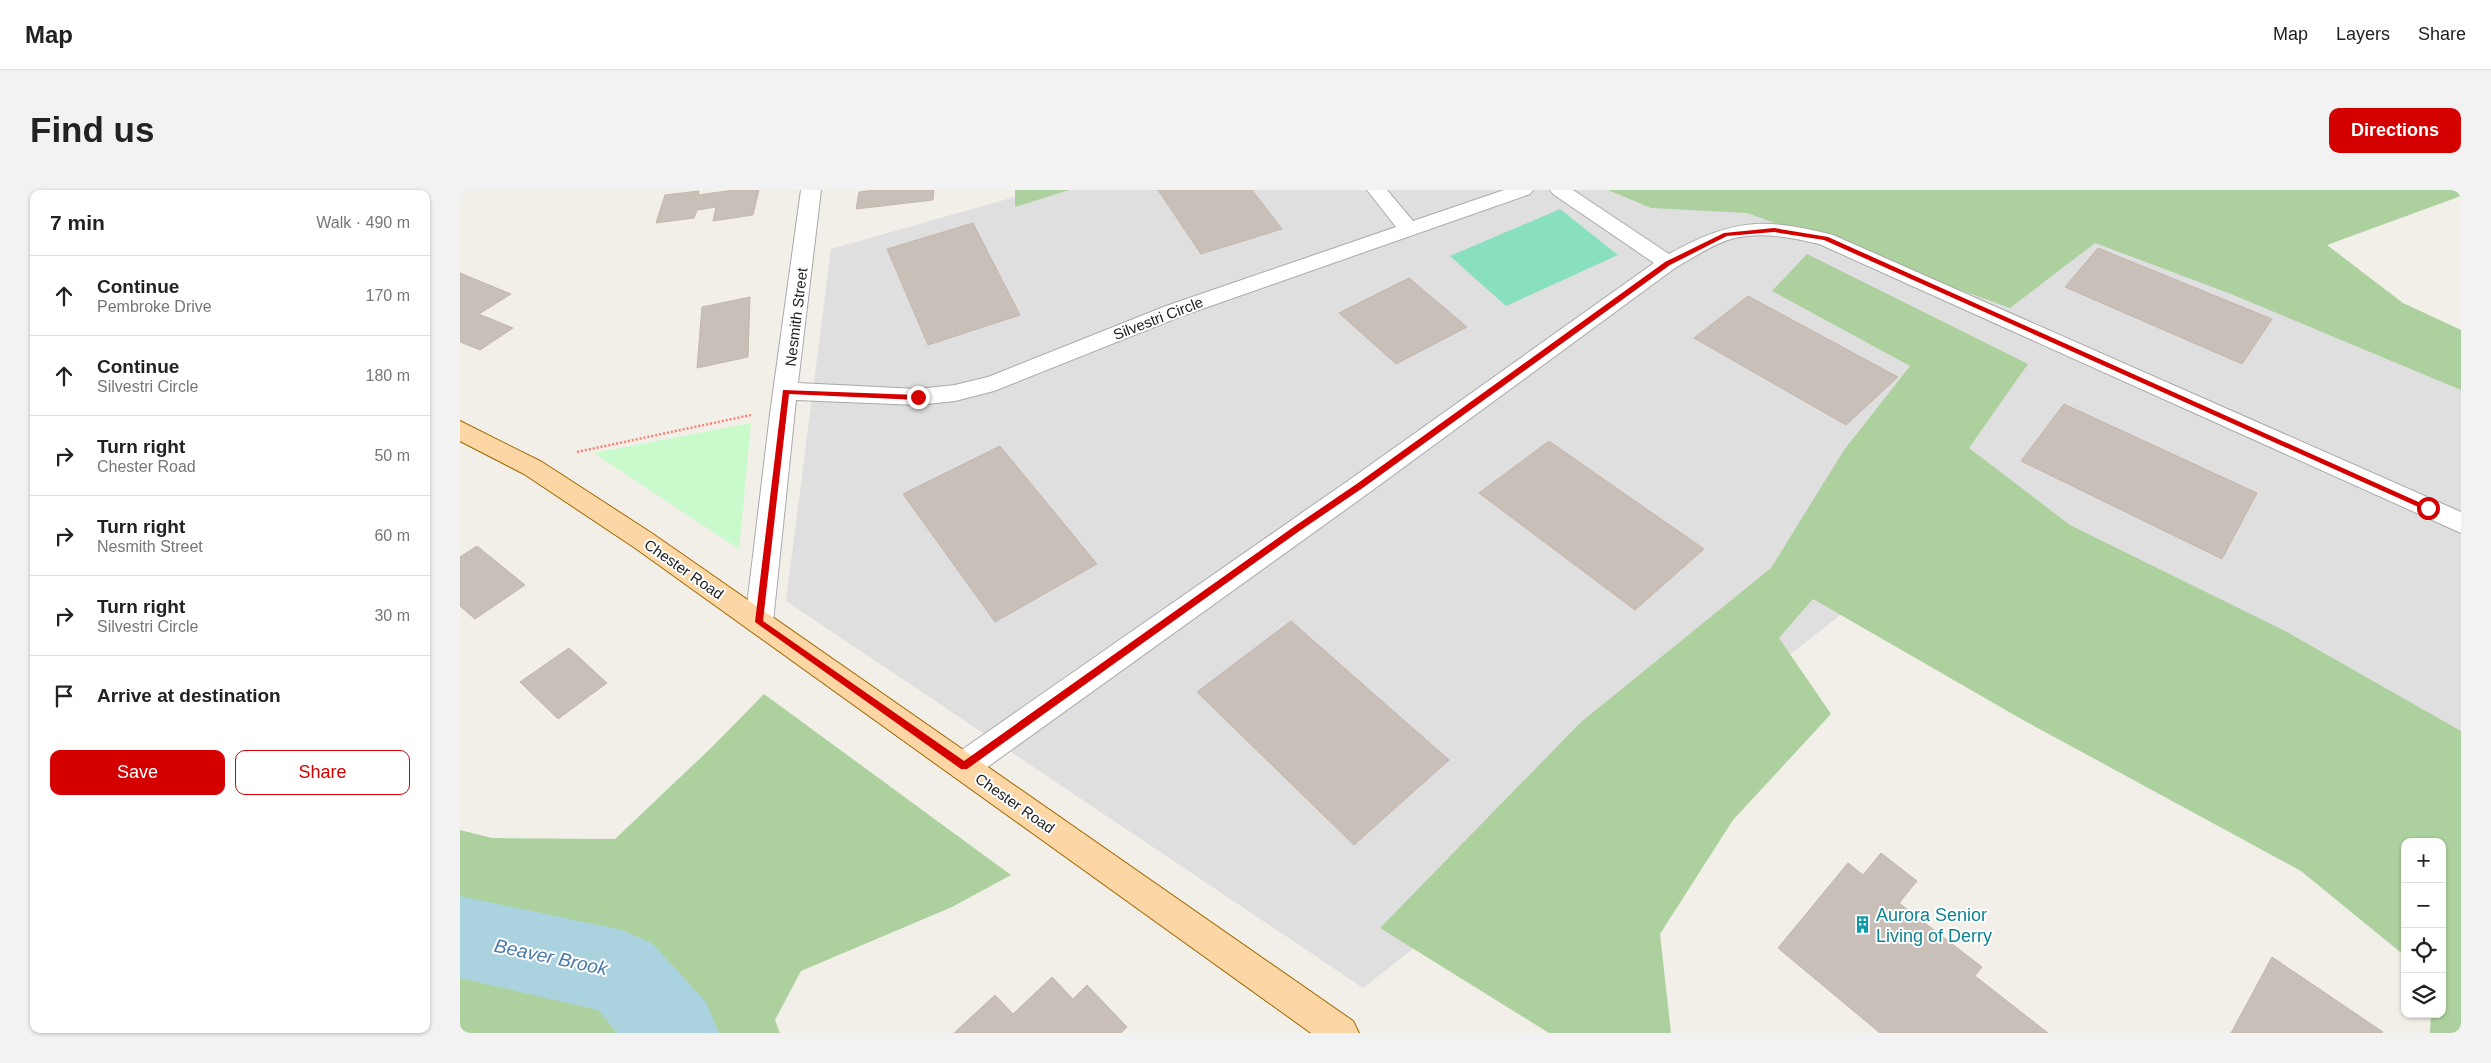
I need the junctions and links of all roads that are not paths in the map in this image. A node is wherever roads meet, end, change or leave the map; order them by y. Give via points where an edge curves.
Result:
1 (811, 190) edge
2 (1377, 190) edge
3 (1523, 190) edge
4 (1560, 190) edge
5 (1409, 230) junction
6 (1668, 263) junction
7 (786, 391) junction
8 (460, 430) edge
9 (2461, 523) edge
10 (759, 622) junction
11 (964, 766) junction
12 (1341, 1033) edge

1 - 7 street, Nesmith Street
2 - 5 street
3 - 5 street, Silvestri Circle
4 - 6 street
5 - 7 street, Silvestri Circle via 1174,311 994,383 918,397
6 - 9 street via 1726,234 1774,230 1826,239
6 - 11 street
7 - 10 street, Nesmith Street
8 - 10 main road, Chester Road via 533,468 644,540
10 - 11 main road, Chester Road
11 - 12 main road, Chester Road

